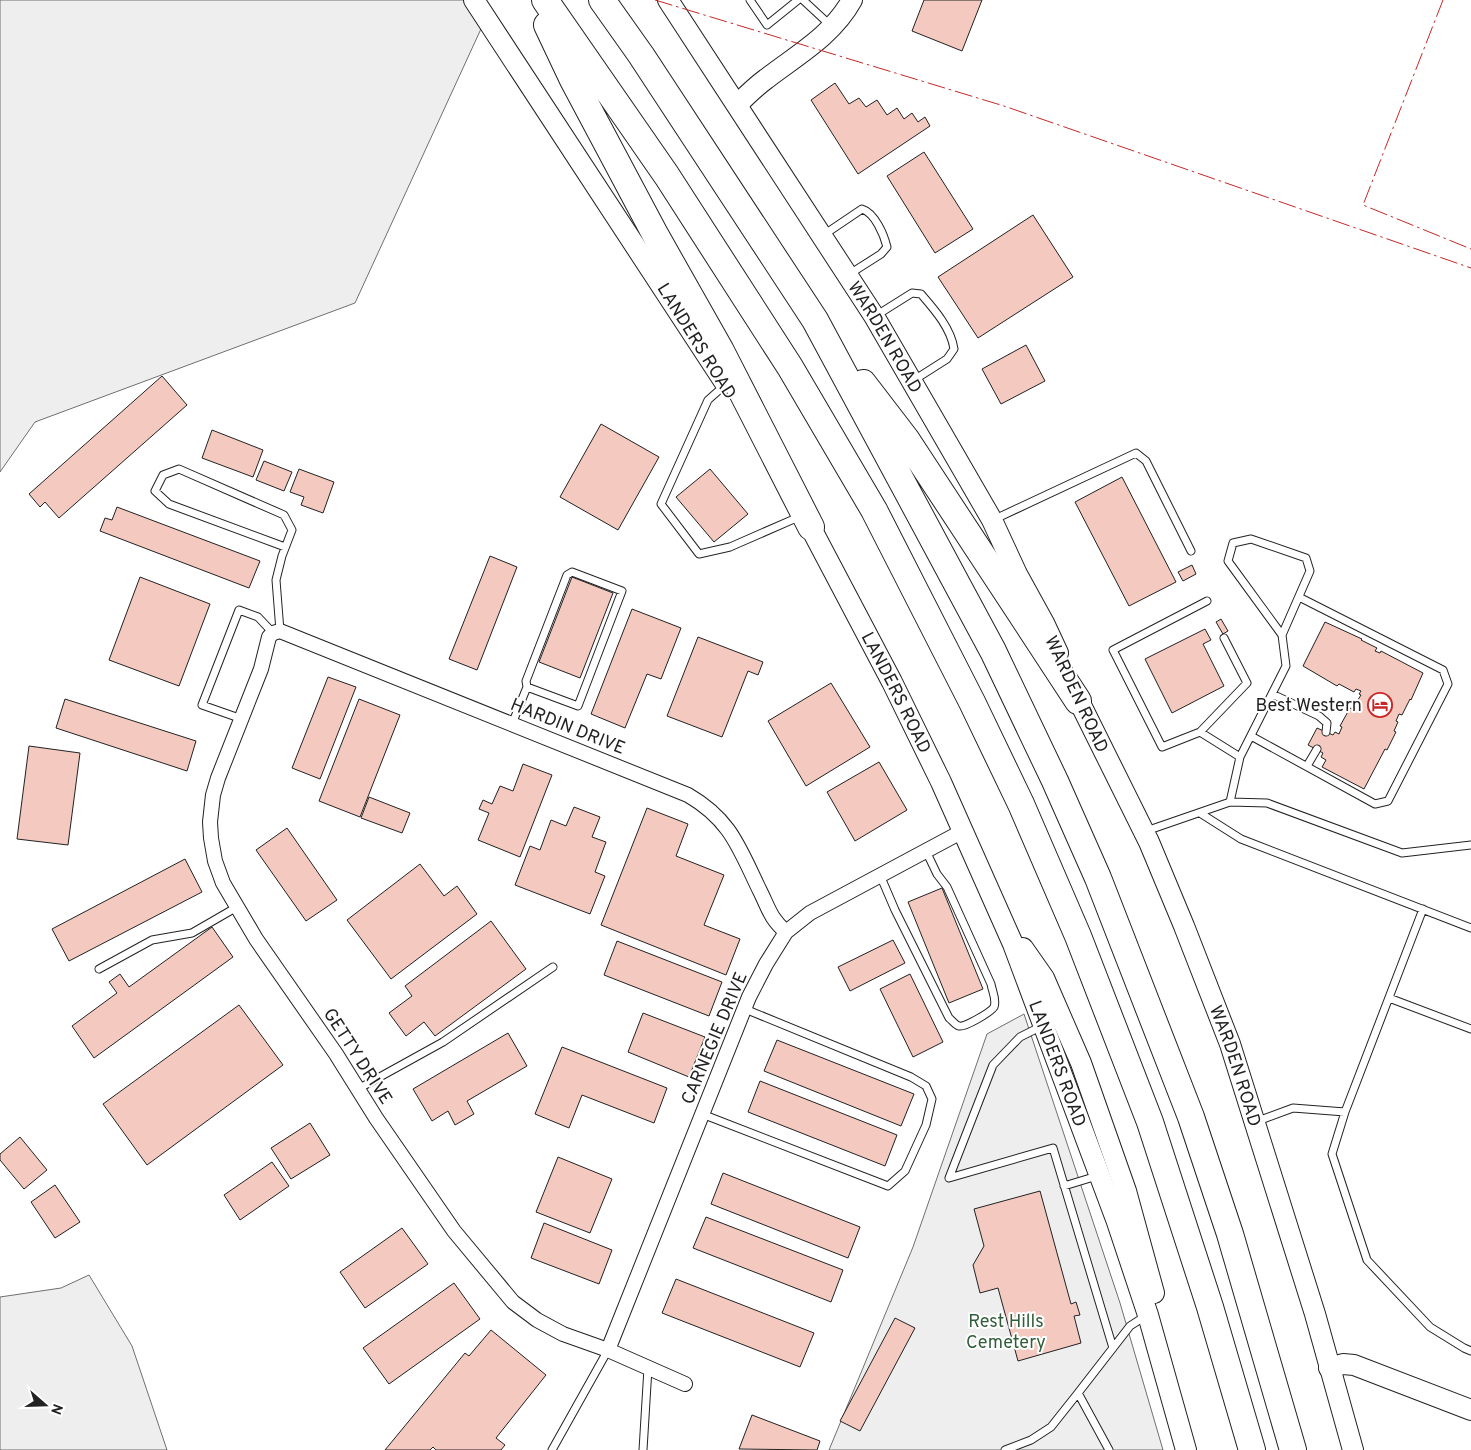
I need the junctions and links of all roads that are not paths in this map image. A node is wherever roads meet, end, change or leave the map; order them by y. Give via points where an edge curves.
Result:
1 (474, 0) edge
2 (535, 0) edge
3 (546, 0) edge
4 (602, 0) edge
5 (668, 0) edge
6 (750, 0) edge
7 (798, 0) edge
8 (803, 0) edge
9 (852, 0) edge
10 (832, 27) junction
11 (737, 105) junction
12 (822, 236) junction
13 (847, 275) junction
14 (874, 316) junction
15 (814, 320) junction
16 (912, 381) junction
17 (726, 385) junction
18 (992, 520) junction
19 (807, 521) junction
20 (285, 548) junction
21 (1191, 551) dead end
22 (1298, 597) junction
23 (1206, 601) dead end
24 (277, 632) junction
25 (1282, 635) junction
26 (1224, 638) dead end
27 (527, 688) junction
28 (1272, 694) junction
29 (1078, 701) junction
30 (242, 719) junction
31 (512, 724) junction
32 (1200, 732) junction
33 (1326, 732) dead end
34 (1251, 736) junction
35 (1316, 750) dead end
36 (1240, 757) junction
37 (1307, 766) junction
38 (1230, 802) junction
39 (1200, 813) junction
40 (962, 832) junction
41 (1144, 832) junction
42 (1471, 845) edge
43 (926, 851) junction
44 (880, 874) junction
45 (237, 907) junction
46 (1423, 909) junction
47 (1000, 915) junction
48 (1471, 928) edge
49 (786, 932) junction
50 (552, 967) dead end
51 (99, 969) dead end
52 (1389, 998) junction
53 (745, 1009) junction
54 (1045, 1025) junction
55 (1471, 1030) edge
56 (358, 1088) junction
57 (1345, 1112) junction
58 (702, 1114) junction
59 (1254, 1123) junction
60 (1100, 1175) junction
61 (1064, 1186) junction
62 (1148, 1315) junction
63 (1113, 1348) junction
64 (608, 1350) junction
65 (1471, 1351) edge
66 (648, 1368) junction
67 (1329, 1368) junction
68 (686, 1384) dead end
69 (1078, 1393) junction
70 (1471, 1410) edge
71 (552, 1450) edge
72 (643, 1450) edge
73 (1005, 1450) edge
74 (1109, 1450) edge
75 (1186, 1450) edge
76 (1199, 1450) edge
77 (1252, 1450) edge
78 (1293, 1450) edge
79 (1353, 1450) edge

1 - 17 main road, LANDERS ROAD
2 - 19 highway via 573,80 721,351
3 - 77 highway via 667,176 790,367 874,510 972,702 1021,804 1078,936 1150,1122
4 - 15 highway
5 - 11 main road, WARDEN ROAD
6 - 7 lane via 767,24
8 - 10 lane
9 - 10 main road
10 - 11 main road
11 - 12 main road, WARDEN ROAD
12 - 13 main road, WARDEN ROAD
12 - 13 lane via 862,209 875,220 887,247 885,251
13 - 14 main road, WARDEN ROAD
14 - 16 main road, WARDEN ROAD
14 - 16 lane via 912,293 921,294 953,340 954,348 947,359
15 - 29 highway via 906,440
15 - 78 highway via 993,652 1098,878 1191,1117 1233,1243
16 - 18 main road, WARDEN ROAD
17 - 19 main road, LANDERS ROAD
17 - 19 lane via 708,400 661,504 699,554
18 - 21 lane via 1136,453 1146,460
18 - 29 main road, WARDEN ROAD via 1044,623
19 - 40 main road, LANDERS ROAD via 892,682
20 - 20 lane via 292,530 284,516 179,469 163,474 156,491 169,504
20 - 24 lane via 276,580
22 - 25 lane
22 - 25 lane via 1310,571 1306,558 1251,539 1233,543 1228,561
22 - 37 lane via 1443,670 1448,684 1388,801 1375,804
23 - 32 lane via 1113,650 1162,747
24 - 30 street, GETTY DRIVE via 269,638
24 - 30 lane via 258,617 239,610 202,705
24 - 31 street, HARDIN DRIVE
25 - 28 lane via 1286,666
26 - 32 lane via 1246,683
27 - 27 lane via 578,706 622,590 572,572 567,574 526,681
27 - 31 lane
28 - 33 lane via 1319,716 1327,723
28 - 34 lane
29 - 41 main road, WARDEN ROAD
30 - 45 street, GETTY DRIVE via 218,778 210,822 215,861 223,884
31 - 49 street, HARDIN DRIVE via 706,805 729,829 769,913
32 - 36 lane
34 - 36 lane
34 - 37 lane
35 - 37 lane
36 - 38 lane
38 - 39 lane
38 - 42 lane via 1267,804 1402,853
39 - 41 lane
39 - 46 lane via 1241,839
40 - 43 street, CARNEGIE DRIVE
40 - 47 main road, LANDERS ROAD
41 - 59 main road, WARDEN ROAD via 1230,1044
43 - 44 street, CARNEGIE DRIVE
43 - 44 lane via 947,887 995,1000 990,1011 963,1026 949,1018
44 - 49 street, CARNEGIE DRIVE via 810,913
45 - 51 lane via 192,933 152,940
45 - 56 street, GETTY DRIVE
46 - 48 lane
46 - 52 lane
47 - 54 main road, LANDERS ROAD
47 - 76 main road via 1044,978 1081,1063 1126,1191
49 - 53 street, CARNEGIE DRIVE via 766,964
50 - 56 lane via 443,1042
52 - 55 lane
52 - 57 lane
53 - 58 street, CARNEGIE DRIVE
53 - 58 lane via 926,1086 932,1099 926,1125 905,1171 888,1186
54 - 60 main road, LANDERS ROAD
54 - 61 lane via 1020,1037 993,1066 949,1178 1053,1148
56 - 64 street, GETTY DRIVE via 454,1231 513,1302 562,1334
57 - 59 lane via 1293,1108
57 - 65 lane via 1332,1154 1367,1260 1430,1327
58 - 64 street, CARNEGIE DRIVE
59 - 67 main road, WARDEN ROAD
60 - 61 lane
60 - 62 main road, LANDERS ROAD
61 - 63 lane
62 - 63 lane via 1130,1326
62 - 75 main road, LANDERS ROAD
63 - 69 lane
64 - 66 street, GETTY DRIVE
64 - 71 lane
66 - 68 street, GETTY DRIVE
66 - 72 lane
67 - 70 main road via 1354,1365
67 - 79 main road, WARDEN ROAD
69 - 73 lane via 1051,1427 1031,1440
69 - 74 lane

